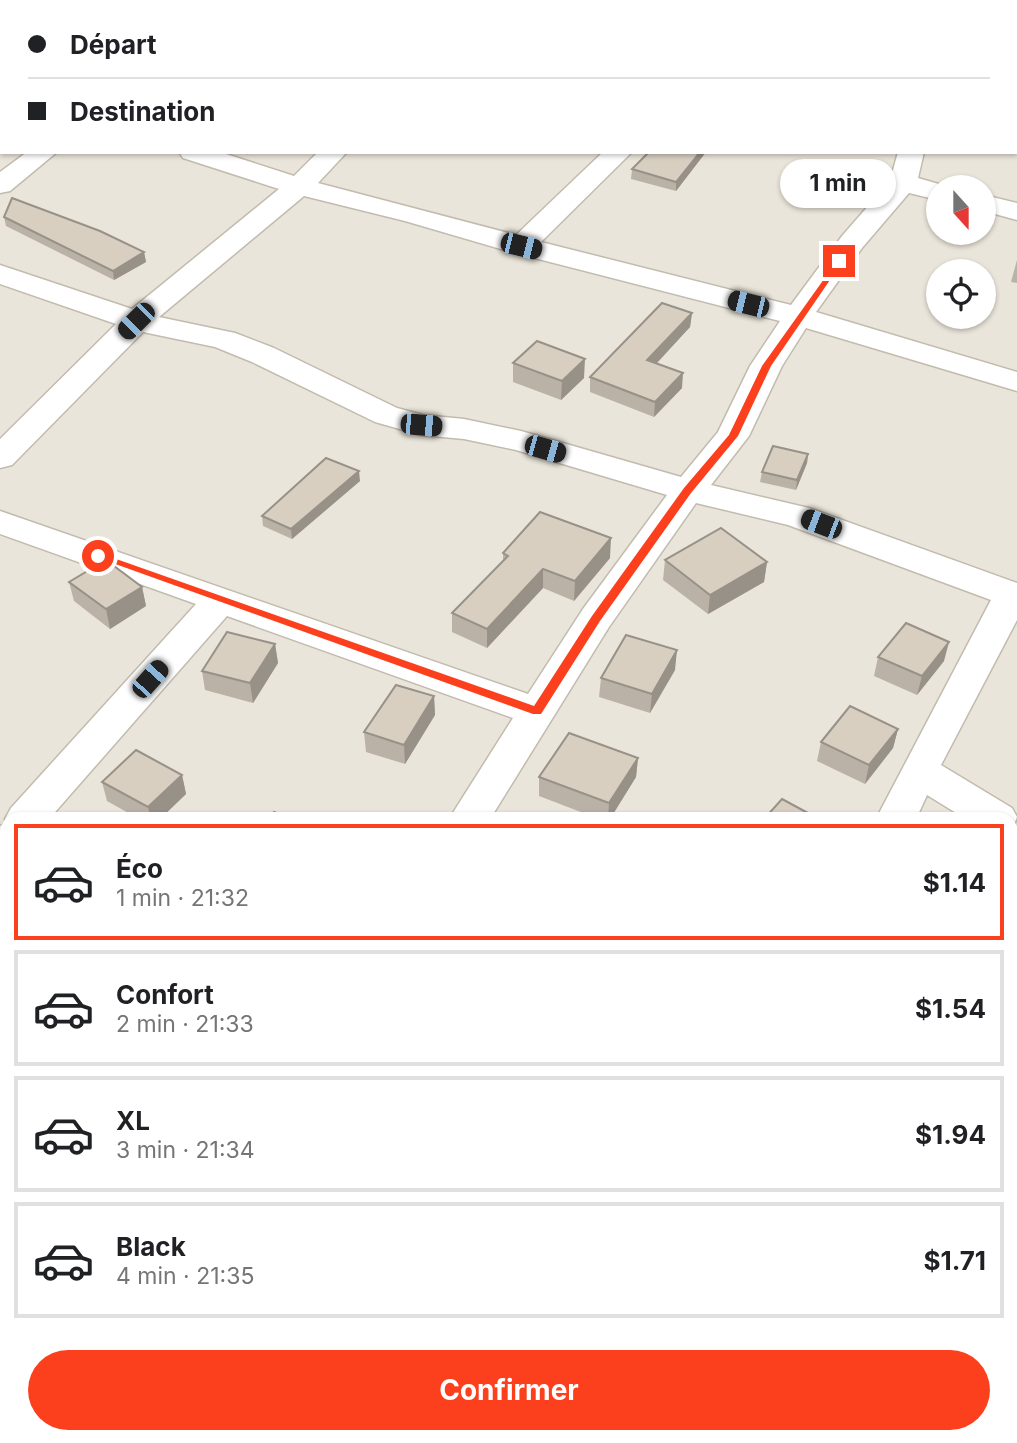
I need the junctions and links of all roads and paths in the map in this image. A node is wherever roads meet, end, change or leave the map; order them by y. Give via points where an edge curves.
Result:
1 (41, 154) edge
2 (198, 154) edge
3 (332, 154) edge
4 (617, 154) edge
5 (907, 167) edge
6 (926, 182) edge
7 (0, 185) edge
8 (299, 186) junction
9 (996, 206) edge
10 (1017, 212) edge
11 (521, 246) junction
12 (0, 274) edge
13 (798, 316) junction
14 (136, 321) junction
15 (1017, 382) edge
16 (0, 458) edge
17 (688, 490) junction
18 (0, 522) edge
19 (1014, 596) edge
20 (221, 599) junction
21 (537, 712) junction
22 (919, 770) junction
23 (31, 812) edge
24 (474, 812) edge
25 (899, 812) edge
26 (988, 812) edge

1 - 7 street
2 - 8 street
3 - 8 street
4 - 11 street
5 - 6 street
5 - 13 street
8 - 11 street
8 - 14 street
9 - 10 street
11 - 13 street
12 - 14 street
13 - 15 street
13 - 17 street via 766,366 733,436
14 - 16 street
14 - 17 street via 224,340 386,415 521,442
17 - 19 street via 797,516
17 - 21 street via 596,618
18 - 20 street
19 - 22 street
20 - 21 street
20 - 23 street
21 - 24 street
22 - 25 street
22 - 26 street

